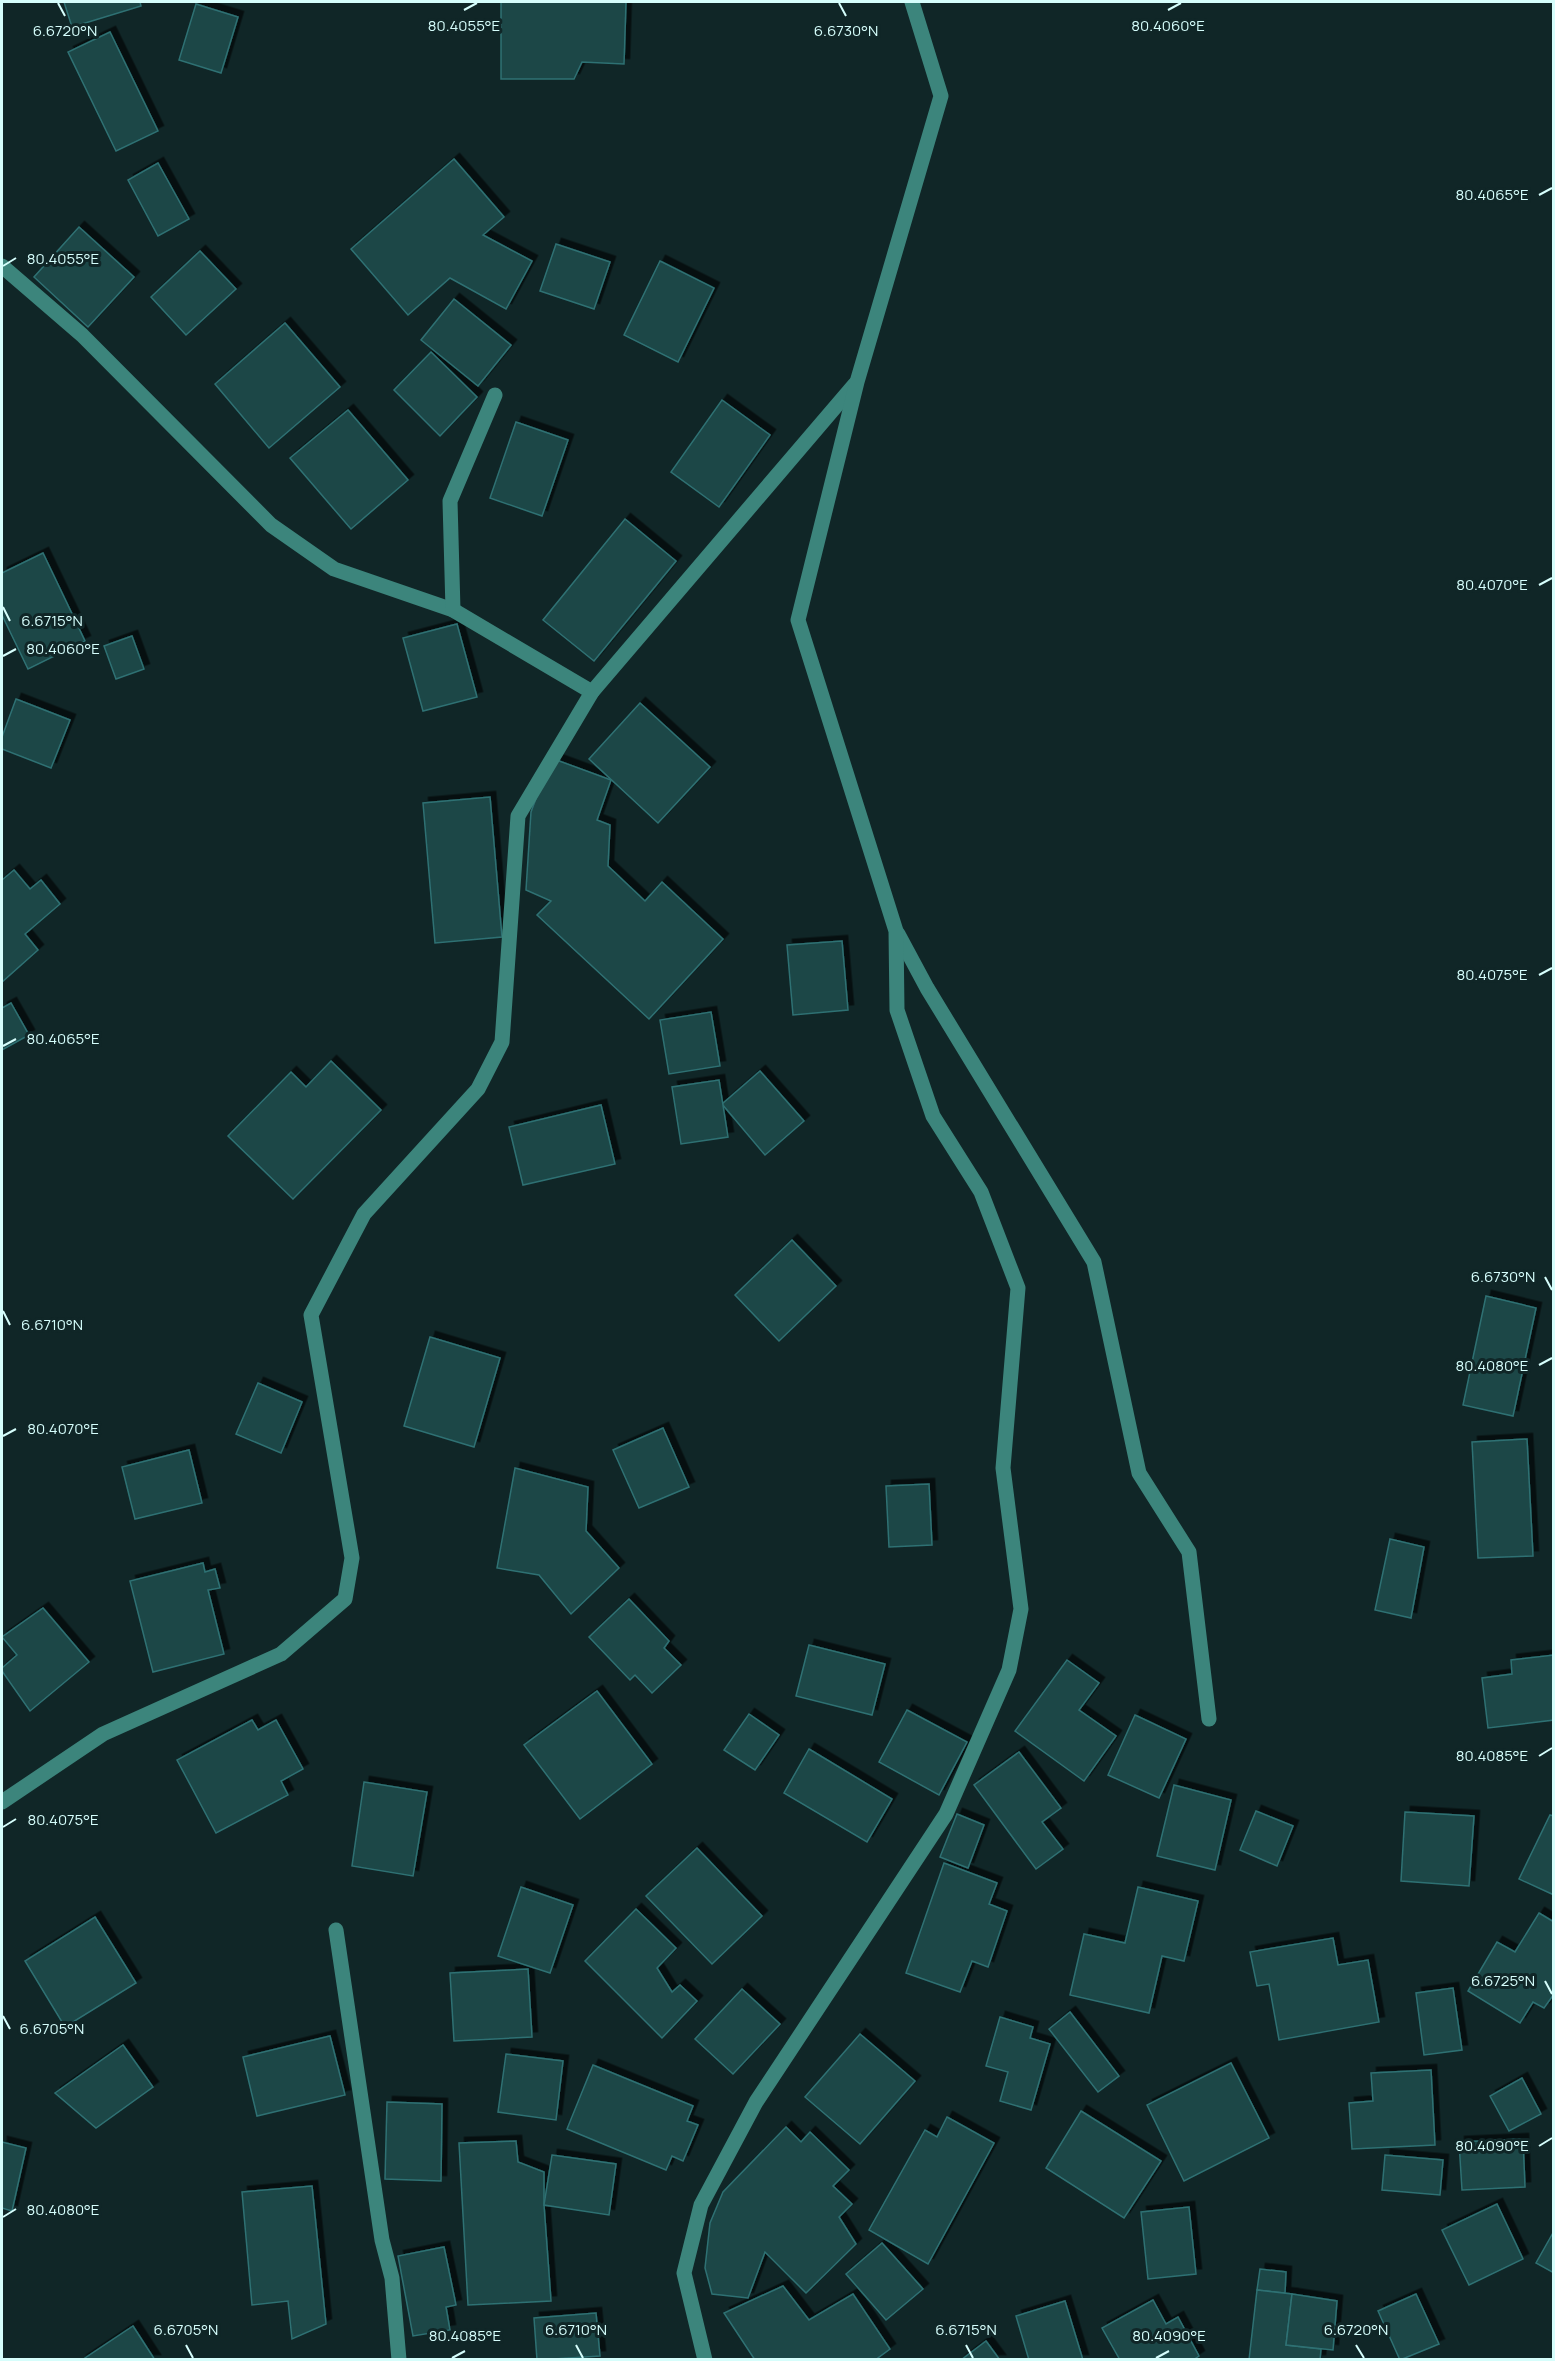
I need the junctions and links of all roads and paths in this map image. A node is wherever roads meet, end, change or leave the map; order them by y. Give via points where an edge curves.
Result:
1 (912, 2) edge
2 (2, 266) edge
3 (857, 382) junction
4 (495, 395) dead end
5 (453, 610) junction
6 (592, 692) junction
7 (897, 931) junction
8 (1209, 1719) dead end
9 (2, 1802) edge
10 (336, 1930) dead end
11 (399, 2360) edge
12 (705, 2360) edge

1 - 3 street via 941,96
2 - 5 street via 82,335 271,525 334,569
3 - 6 street
3 - 7 street via 798,620
4 - 5 street via 450,501
5 - 6 street
6 - 9 street via 518,816 502,1042 478,1089 364,1214 311,1315 352,1558 345,1599 281,1654 103,1734
7 - 8 street via 927,988 1094,1262 1139,1473 1189,1552
7 - 12 street via 897,1010 929,1106 981,1192 1018,1287 1003,1468 1021,1609 1009,1670 946,1814 756,2102 701,2205 684,2273
10 - 11 street via 382,2240 392,2277

